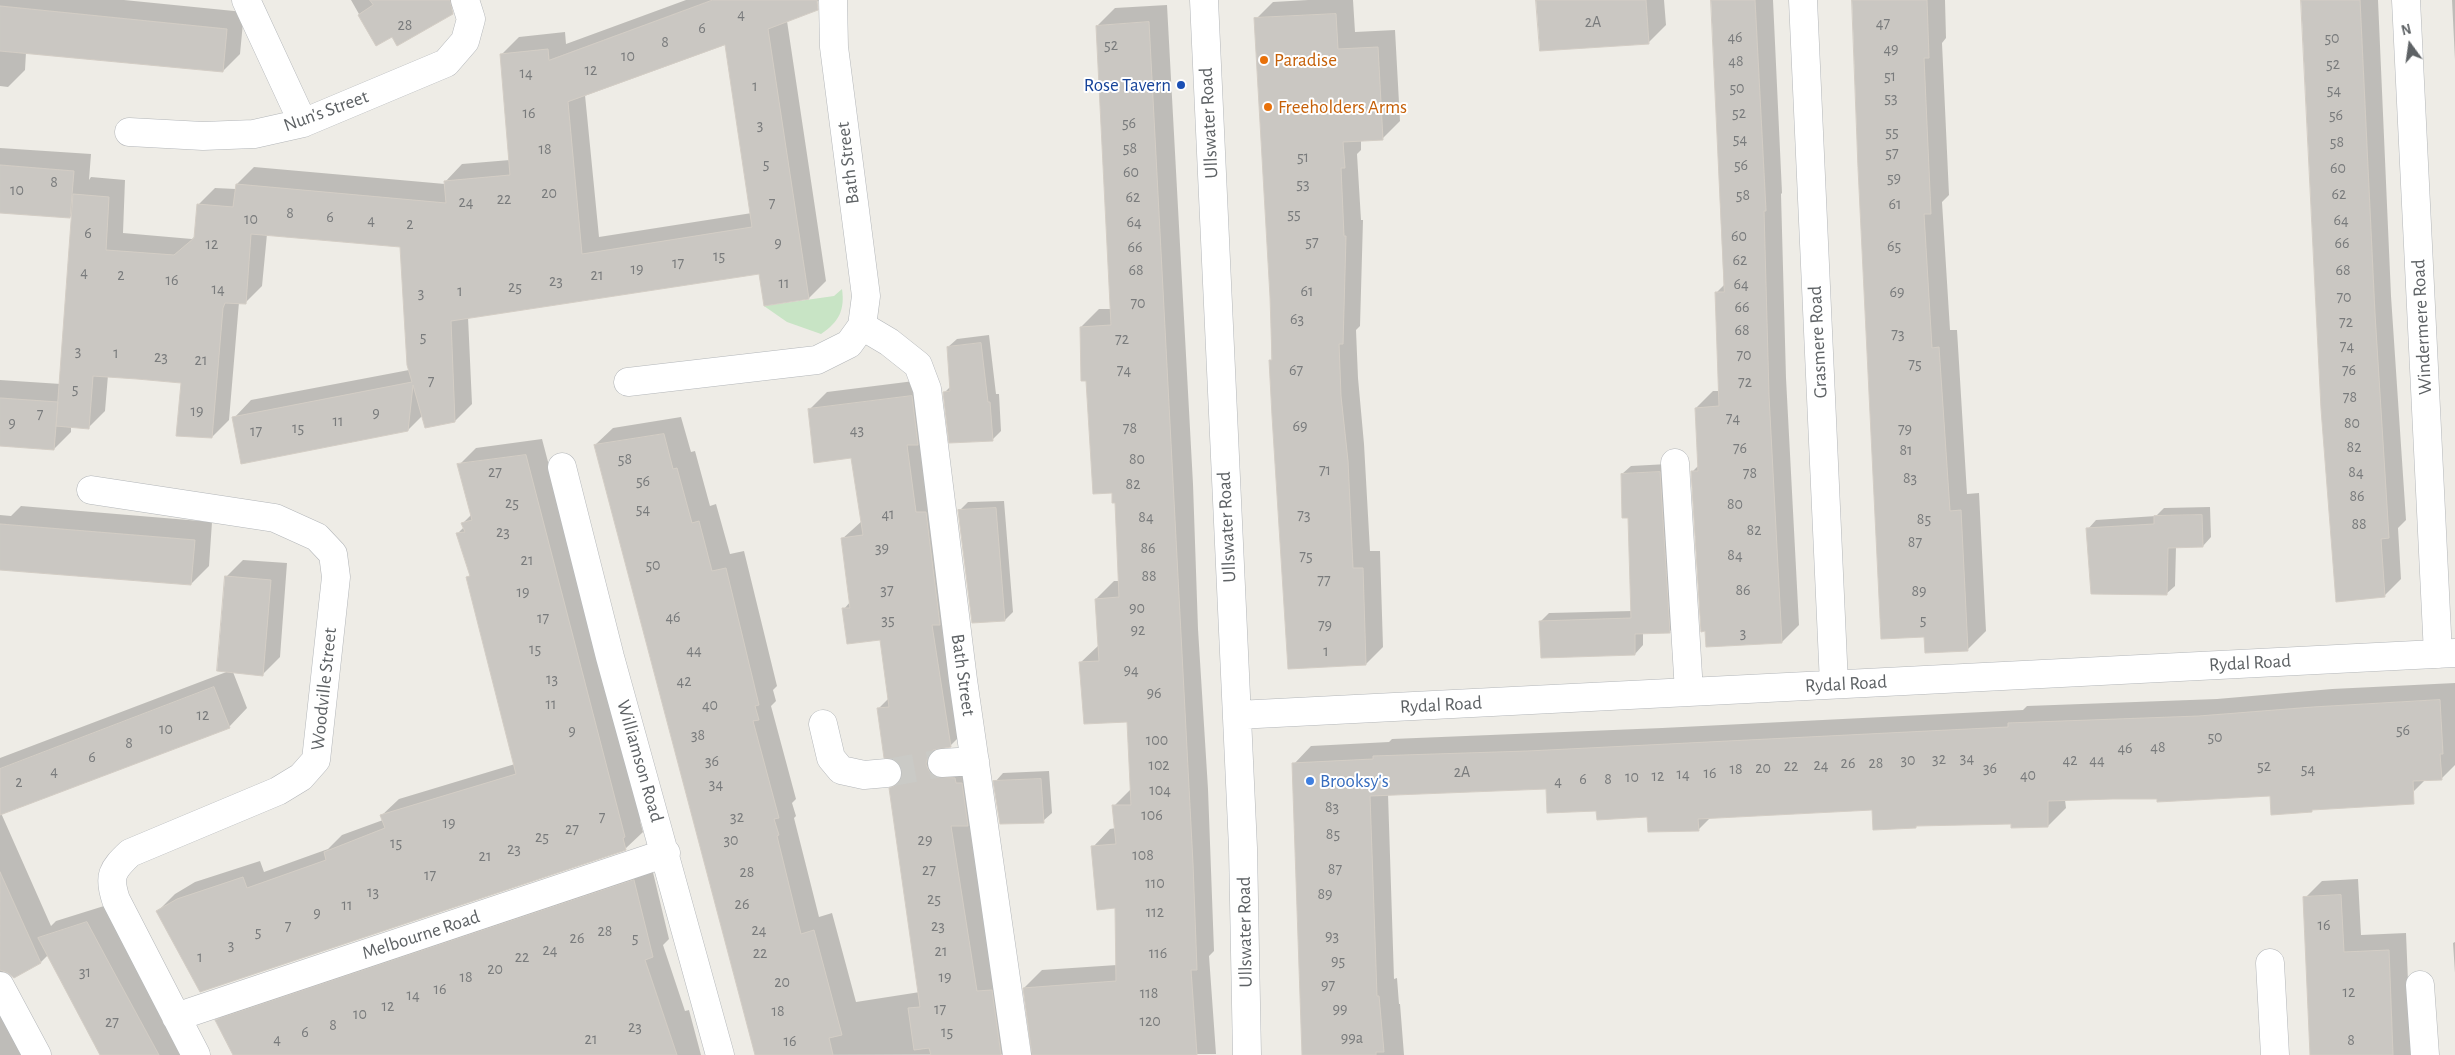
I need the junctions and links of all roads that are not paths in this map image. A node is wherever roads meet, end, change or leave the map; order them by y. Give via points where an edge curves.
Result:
1 (246, 0) edge
2 (465, 0) edge
3 (833, 0) edge
4 (1204, 0) edge
5 (1803, 0) edge
6 (2406, 0) edge
7 (303, 123) junction
8 (129, 132) dead end
9 (862, 326) junction
10 (628, 382) dead end
11 (1675, 463) dead end
12 (562, 467) dead end
13 (91, 490) dead end
14 (2447, 653) edge
15 (1834, 684) junction
16 (1688, 692) junction
17 (1236, 715) junction
18 (823, 724) dead end
19 (975, 761) junction
20 (942, 763) tunnel mouth
21 (887, 773) tunnel mouth
22 (666, 853) junction
23 (2270, 963) dead end
24 (2420, 985) dead end
25 (0, 986) edge
26 (176, 1017) junction
27 (37, 1055) edge
28 (196, 1055) edge
29 (720, 1055) edge
30 (1016, 1055) edge
31 (1247, 1055) edge
32 (2276, 1055) edge
33 (2425, 1055) edge

1 - 7 street
2 - 7 street, Nun's Street via 471,20 465,41 446,63
3 - 9 street, Bath Street via 834,47 866,296
4 - 17 street, Ullswater Road
5 - 15 street, Grasmere Road
6 - 14 street, Windermere Road
7 - 8 street, Nun's Street via 254,134 203,136
9 - 10 street via 849,344 817,360
9 - 19 street, Bath Street via 918,365 927,389
11 - 16 street
12 - 22 street, Williamson Road via 610,657
13 - 26 street, Woodville Street via 275,518 317,537 333,554 336,577 316,760 301,777 278,792 130,853 115,867 110,884 116,900
14 - 15 street, Rydal Road
15 - 16 street, Rydal Road
16 - 17 street, Rydal Road
17 - 31 street, Ullswater Road via 1243,848
18 - 21 street via 831,758 841,770 864,775
19 - 20 street
19 - 30 street, Bath Street
22 - 26 street, Melbourne Road
22 - 29 street, Williamson Road
23 - 32 street
24 - 33 street
25 - 27 street
26 - 28 street, Woodville Street

